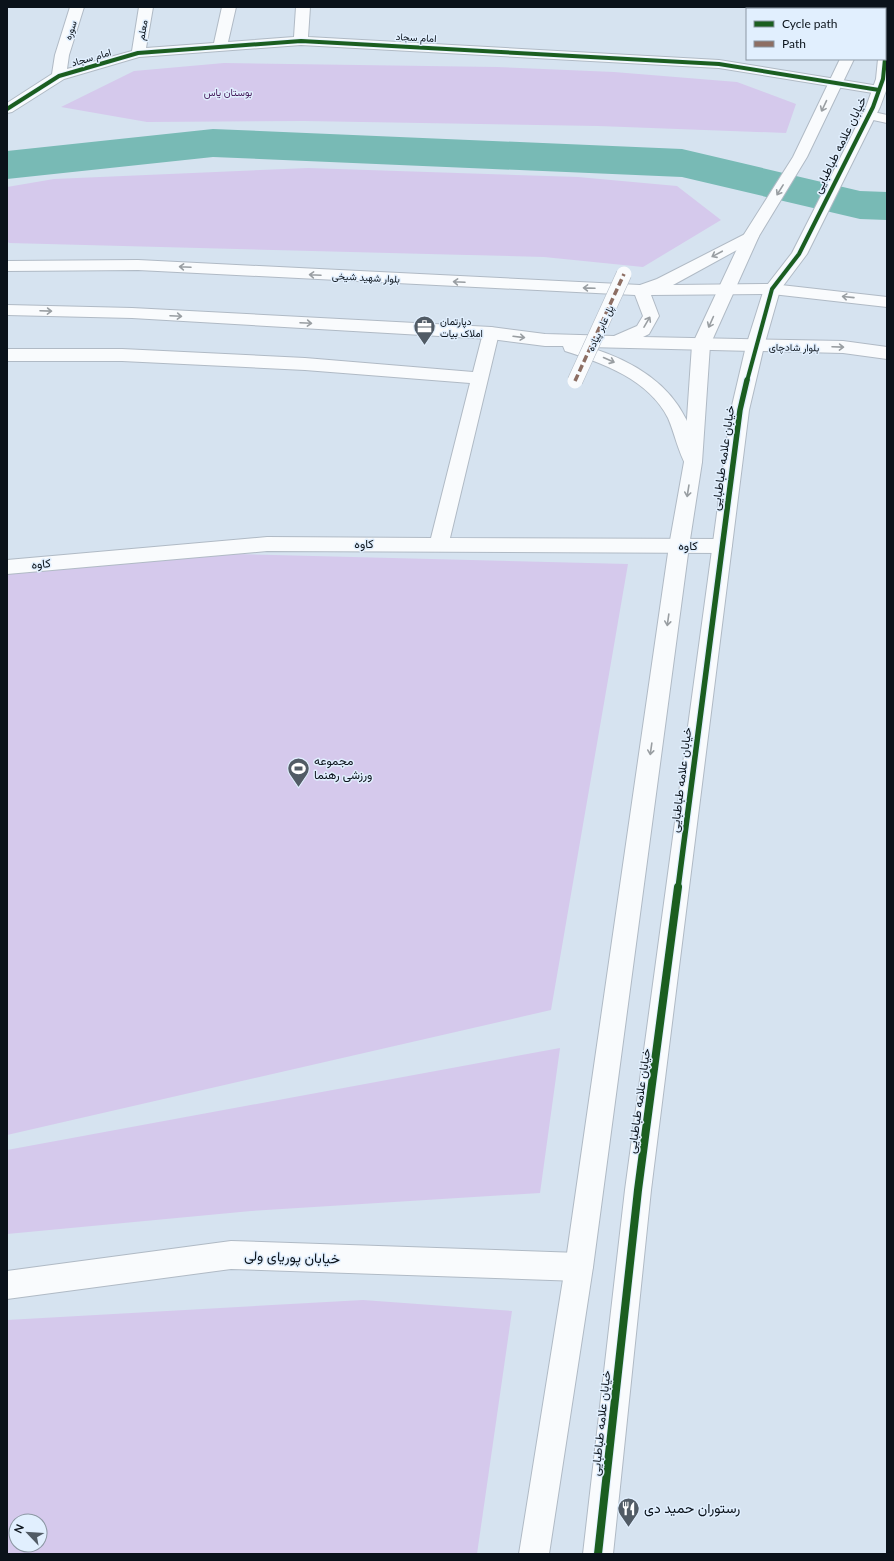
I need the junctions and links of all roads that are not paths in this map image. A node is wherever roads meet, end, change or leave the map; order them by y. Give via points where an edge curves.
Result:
1 (77, 7) edge
2 (146, 7) edge
3 (228, 7) edge
4 (303, 7) edge
5 (887, 39) edge
6 (300, 41) junction
7 (220, 46) junction
8 (886, 49) edge
9 (138, 53) junction
10 (847, 60) edge
11 (885, 60) edge
12 (59, 76) junction
13 (834, 84) junction
14 (879, 90) junction
15 (7, 109) edge
16 (869, 115) junction
17 (887, 119) edge
18 (752, 236) junction
19 (7, 266) edge
20 (624, 274) dead end
21 (772, 289) junction
22 (641, 290) junction
23 (726, 290) junction
24 (887, 302) edge
25 (7, 310) edge
26 (491, 333) junction
27 (545, 340) junction
28 (619, 341) junction
29 (701, 345) junction
30 (755, 346) junction
31 (887, 353) edge
32 (7, 355) edge
33 (480, 378) junction
34 (575, 381) dead end
35 (692, 462) junction
36 (439, 544) junction
37 (679, 546) junction
38 (722, 546) junction
39 (7, 567) edge
40 (579, 1266) junction
41 (7, 1285) edge
42 (534, 1554) edge
43 (598, 1554) edge

1 - 12 street, سوره via 62,55
2 - 9 street, معلم
3 - 7 street
4 - 6 street
5 - 8 street, خیابان علامه طباطبایی
6 - 7 street, امام سجاد
6 - 13 street, امام سجاد via 719,64
7 - 9 street, امام سجاد
9 - 12 street, امام سجاد
10 - 13 street
11 - 14 street, خیابان علامه طباطبایی
12 - 15 street, امام سجاد
13 - 14 street, امام سجاد
13 -> 18 street via 800,157
14 - 16 street, خیابان علامه طباطبایی
16 - 17 street
16 - 21 street, خیابان علامه طباطبایی via 799,254
18 -> 22 street via 663,283
18 - 23 street
22 -> 19 street, بلوار شهید شیخی via 138,265
20 - 34 street, پل عابر پیاده, bridge
21 - 23 street
24 -> 21 street
21 - 30 street, خیابان علامه طباطبایی
22 - 23 street, بلوار شهید شیخی
28 -> 22 street via 643,330 651,316
23 -> 29 street
25 -> 26 street via 132,313
26 -> 27 street
26 - 33 street
27 - 28 street
27 -> 35 street via 596,354 629,369 655,390 674,413
28 - 29 street
29 - 30 street, بلوار شادچای
29 - 35 street
30 -> 31 street, بلوار شادچای via 843,347
30 - 38 street, خیابان علامه طباطبایی via 740,410
32 - 33 street via 122,355 281,363
33 - 36 street
35 -> 37 street
36 - 37 street, کاوه
36 - 39 street, کاوه via 266,544
37 - 38 street, کاوه
37 -> 40 street
38 - 43 street, خیابان علامه طباطبایی via 638,1190
40 - 41 street, خیابان پوریای ولی via 231,1255
40 - 42 street

